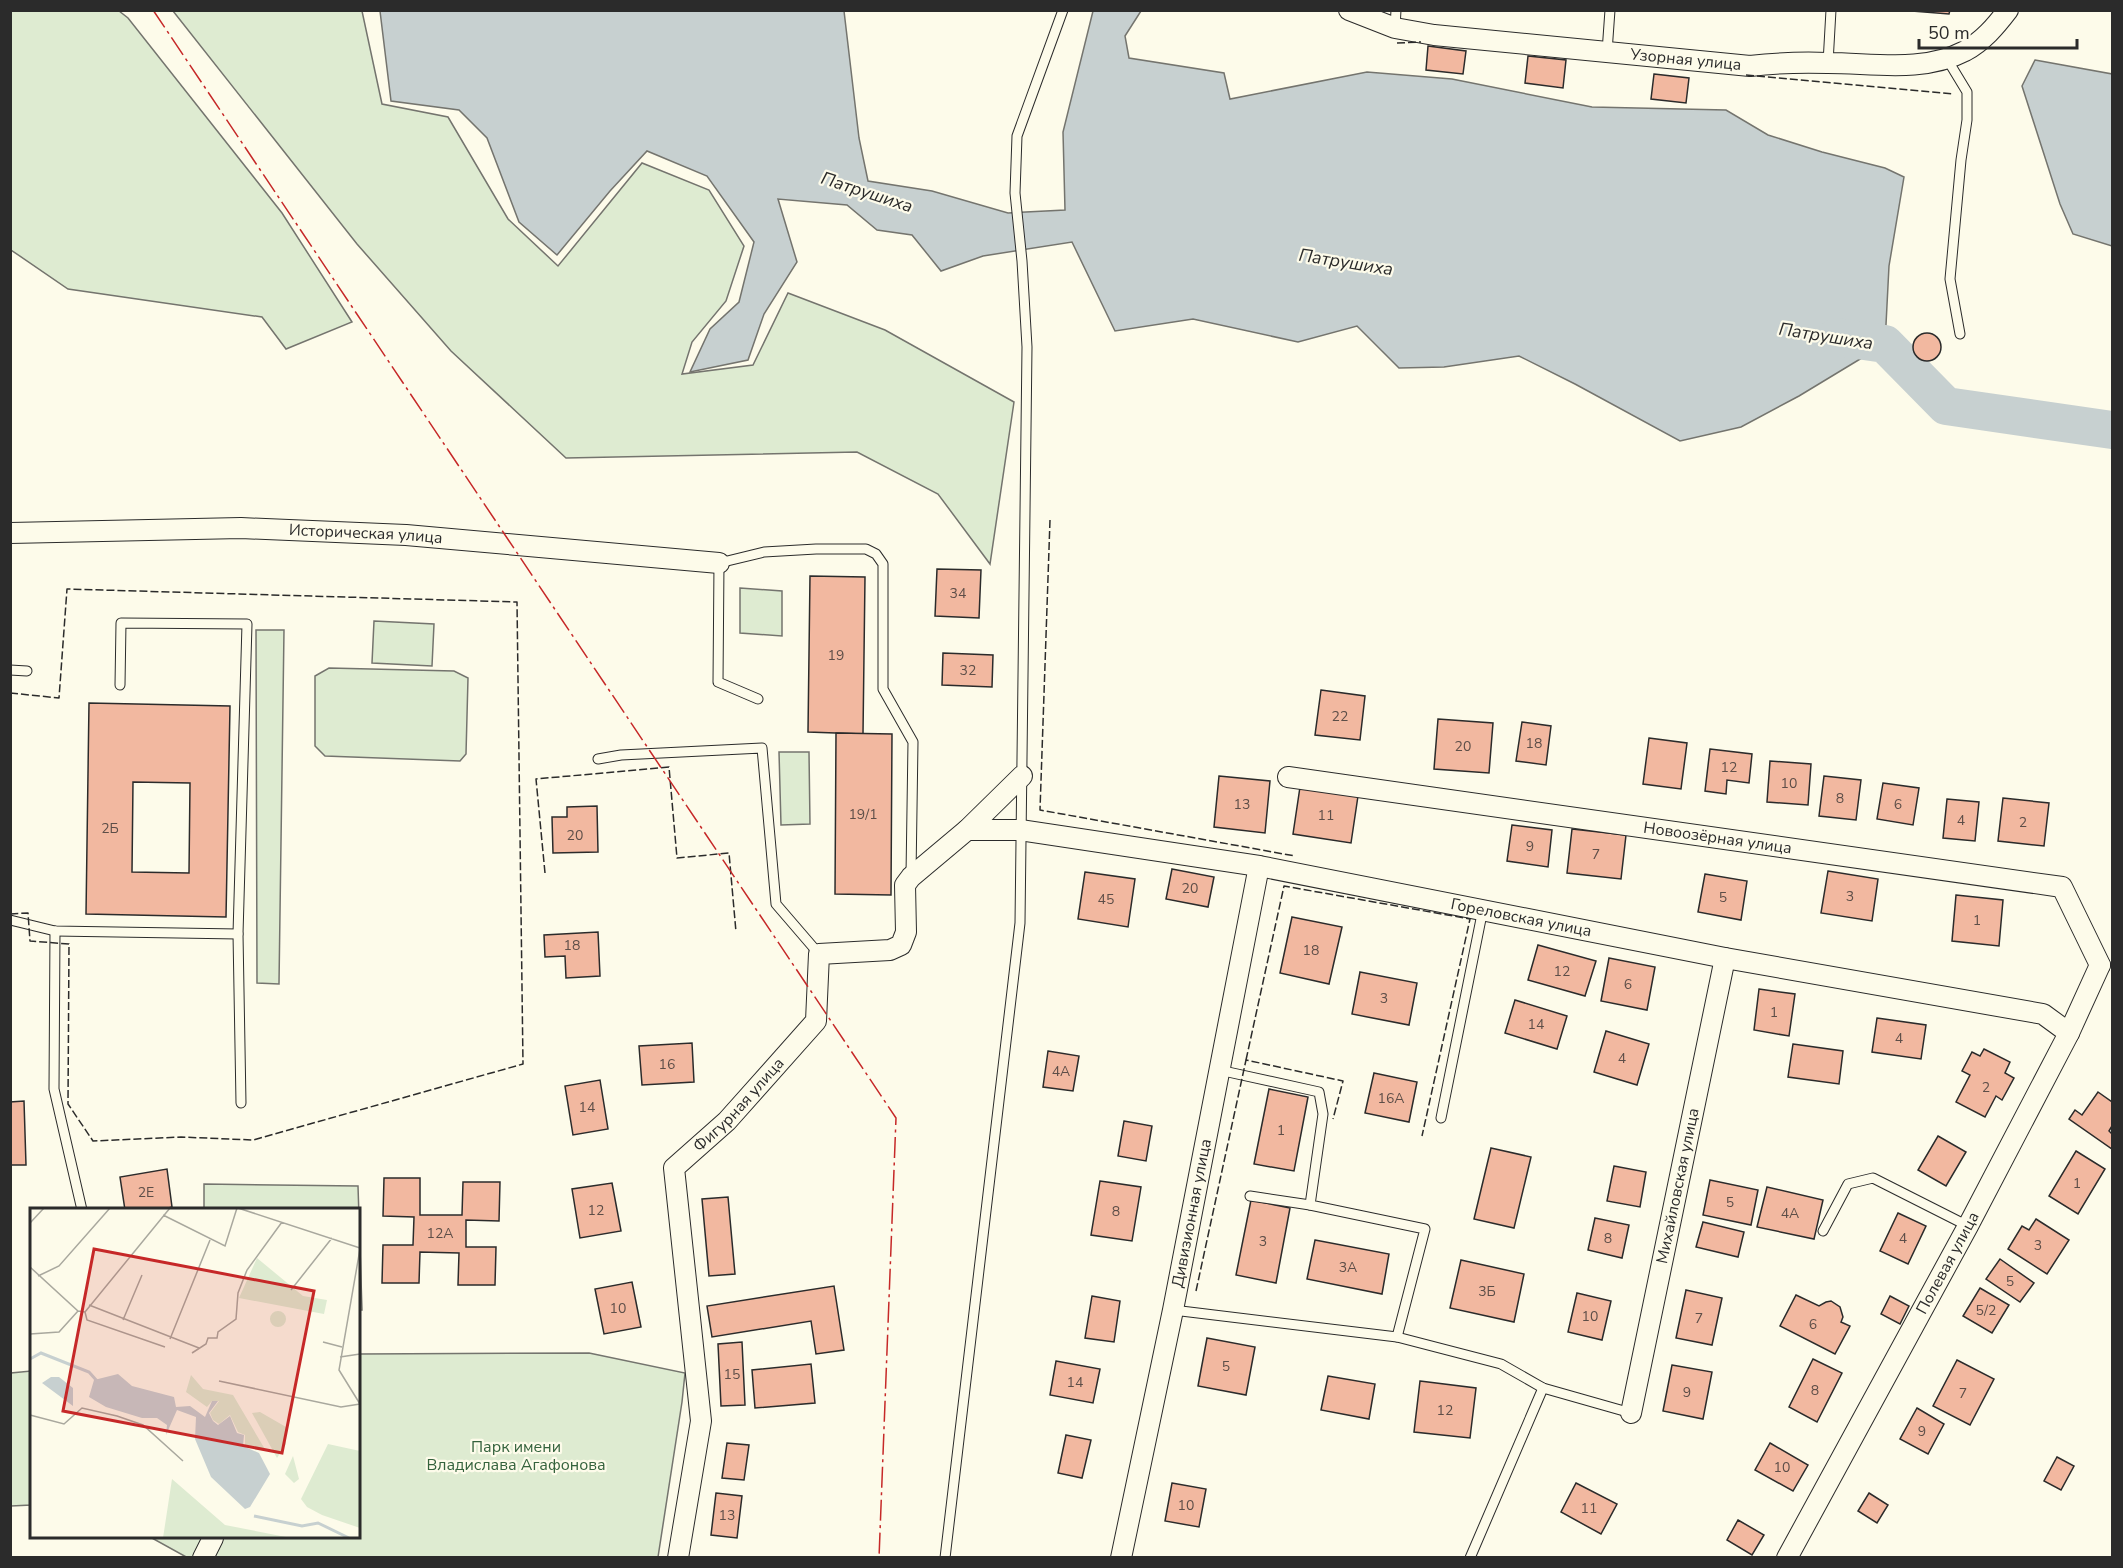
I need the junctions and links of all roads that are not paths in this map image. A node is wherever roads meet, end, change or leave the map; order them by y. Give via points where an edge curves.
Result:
1 (1063, 10) edge
2 (1349, 10) edge
3 (1610, 10) edge
4 (1831, 10) edge
5 (2008, 10) edge
6 (1395, 19) edge
7 (1607, 52) junction
8 (1946, 58) junction
9 (1828, 63) junction
10 (1960, 334) dead end
11 (10, 533) edge
12 (719, 562) junction
13 (10, 670) edge
14 (27, 671) dead end
15 (120, 685) dead end
16 (758, 699) dead end
17 (598, 759) dead end
18 (1022, 776) junction
19 (1288, 777) dead end
20 (967, 830) junction
21 (1020, 830) junction
22 (1259, 866) junction
23 (911, 877) junction
24 (1483, 909) junction
25 (10, 920) edge
26 (54, 931) junction
27 (238, 934) junction
28 (819, 954) junction
29 (1725, 958) junction
30 (2106, 964) edge
31 (2069, 1033) junction
32 (1219, 1070) junction
33 (241, 1103) dead end
34 (1441, 1118) dead end
35 (1250, 1196) dead end
36 (1310, 1205) junction
37 (82, 1208) edge
38 (1968, 1226) junction
39 (1823, 1231) dead end
40 (1173, 1310) junction
41 (1397, 1337) junction
42 (1543, 1388) junction
43 (1631, 1413) joint
44 (213, 1538) dead end
45 (203, 1557) edge
46 (678, 1557) edge
47 (945, 1557) edge
48 (1121, 1557) edge
49 (1470, 1557) edge
50 (1787, 1557) edge

1 - 18 lane via 1017,136 1015,193 1027,348
2 - 6 street, Узорная улица
3 - 7 lane
4 - 9 lane
5 - 8 street, Узорная улица via 1987,36
6 - 7 street, Узорная улица via 1434,36
7 - 9 street, Узорная улица via 1750,66
8 - 9 street, Узорная улица via 1913,65
8 - 10 lane via 1967,92 1950,279
11 - 12 street, Историческая улица via 241,528 406,535
12 - 16 lane via 718,682
12 - 23 lane via 764,552 866,549 883,564 884,688 913,742
13 - 14 lane
15 - 27 lane via 121,623 247,624
17 - 28 lane via 762,748 776,904
18 - 20 street
18 - 21 lane
19 - 30 street, Новоозёрная улица via 2062,887
20 - 21 street, Гореловская улица
20 - 23 street
21 - 22 street, Гореловская улица
21 - 47 lane via 1020,922
22 - 24 street, Гореловская улица
22 - 32 street, Дивизионная улица
23 - 28 street via 905,885 906,932 901,945 890,950
24 - 29 street, Гореловская улица
24 - 34 lane
25 - 26 lane
26 - 27 lane
26 - 37 lane via 54,1089
27 - 33 lane
28 - 46 street, Фигурная улица via 816,1021 727,1121 674,1168 700,1421
29 - 31 street, Гореловская улица via 2043,1014
29 - 43 street, Михайловская улица
30 - 31 street, Полевая улица
31 - 38 street, Полевая улица
32 - 36 lane via 1319,1092 1323,1114
32 - 40 street, Дивизионная улица
35 - 36 lane
36 - 41 lane via 1425,1229
38 - 39 lane via 1873,1178 1848,1184
38 - 50 street, Полевая улица
40 - 41 lane
40 - 48 street, Дивизионная улица
41 - 42 lane via 1501,1364
42 - 43 lane
42 - 49 lane
44 - 45 street

